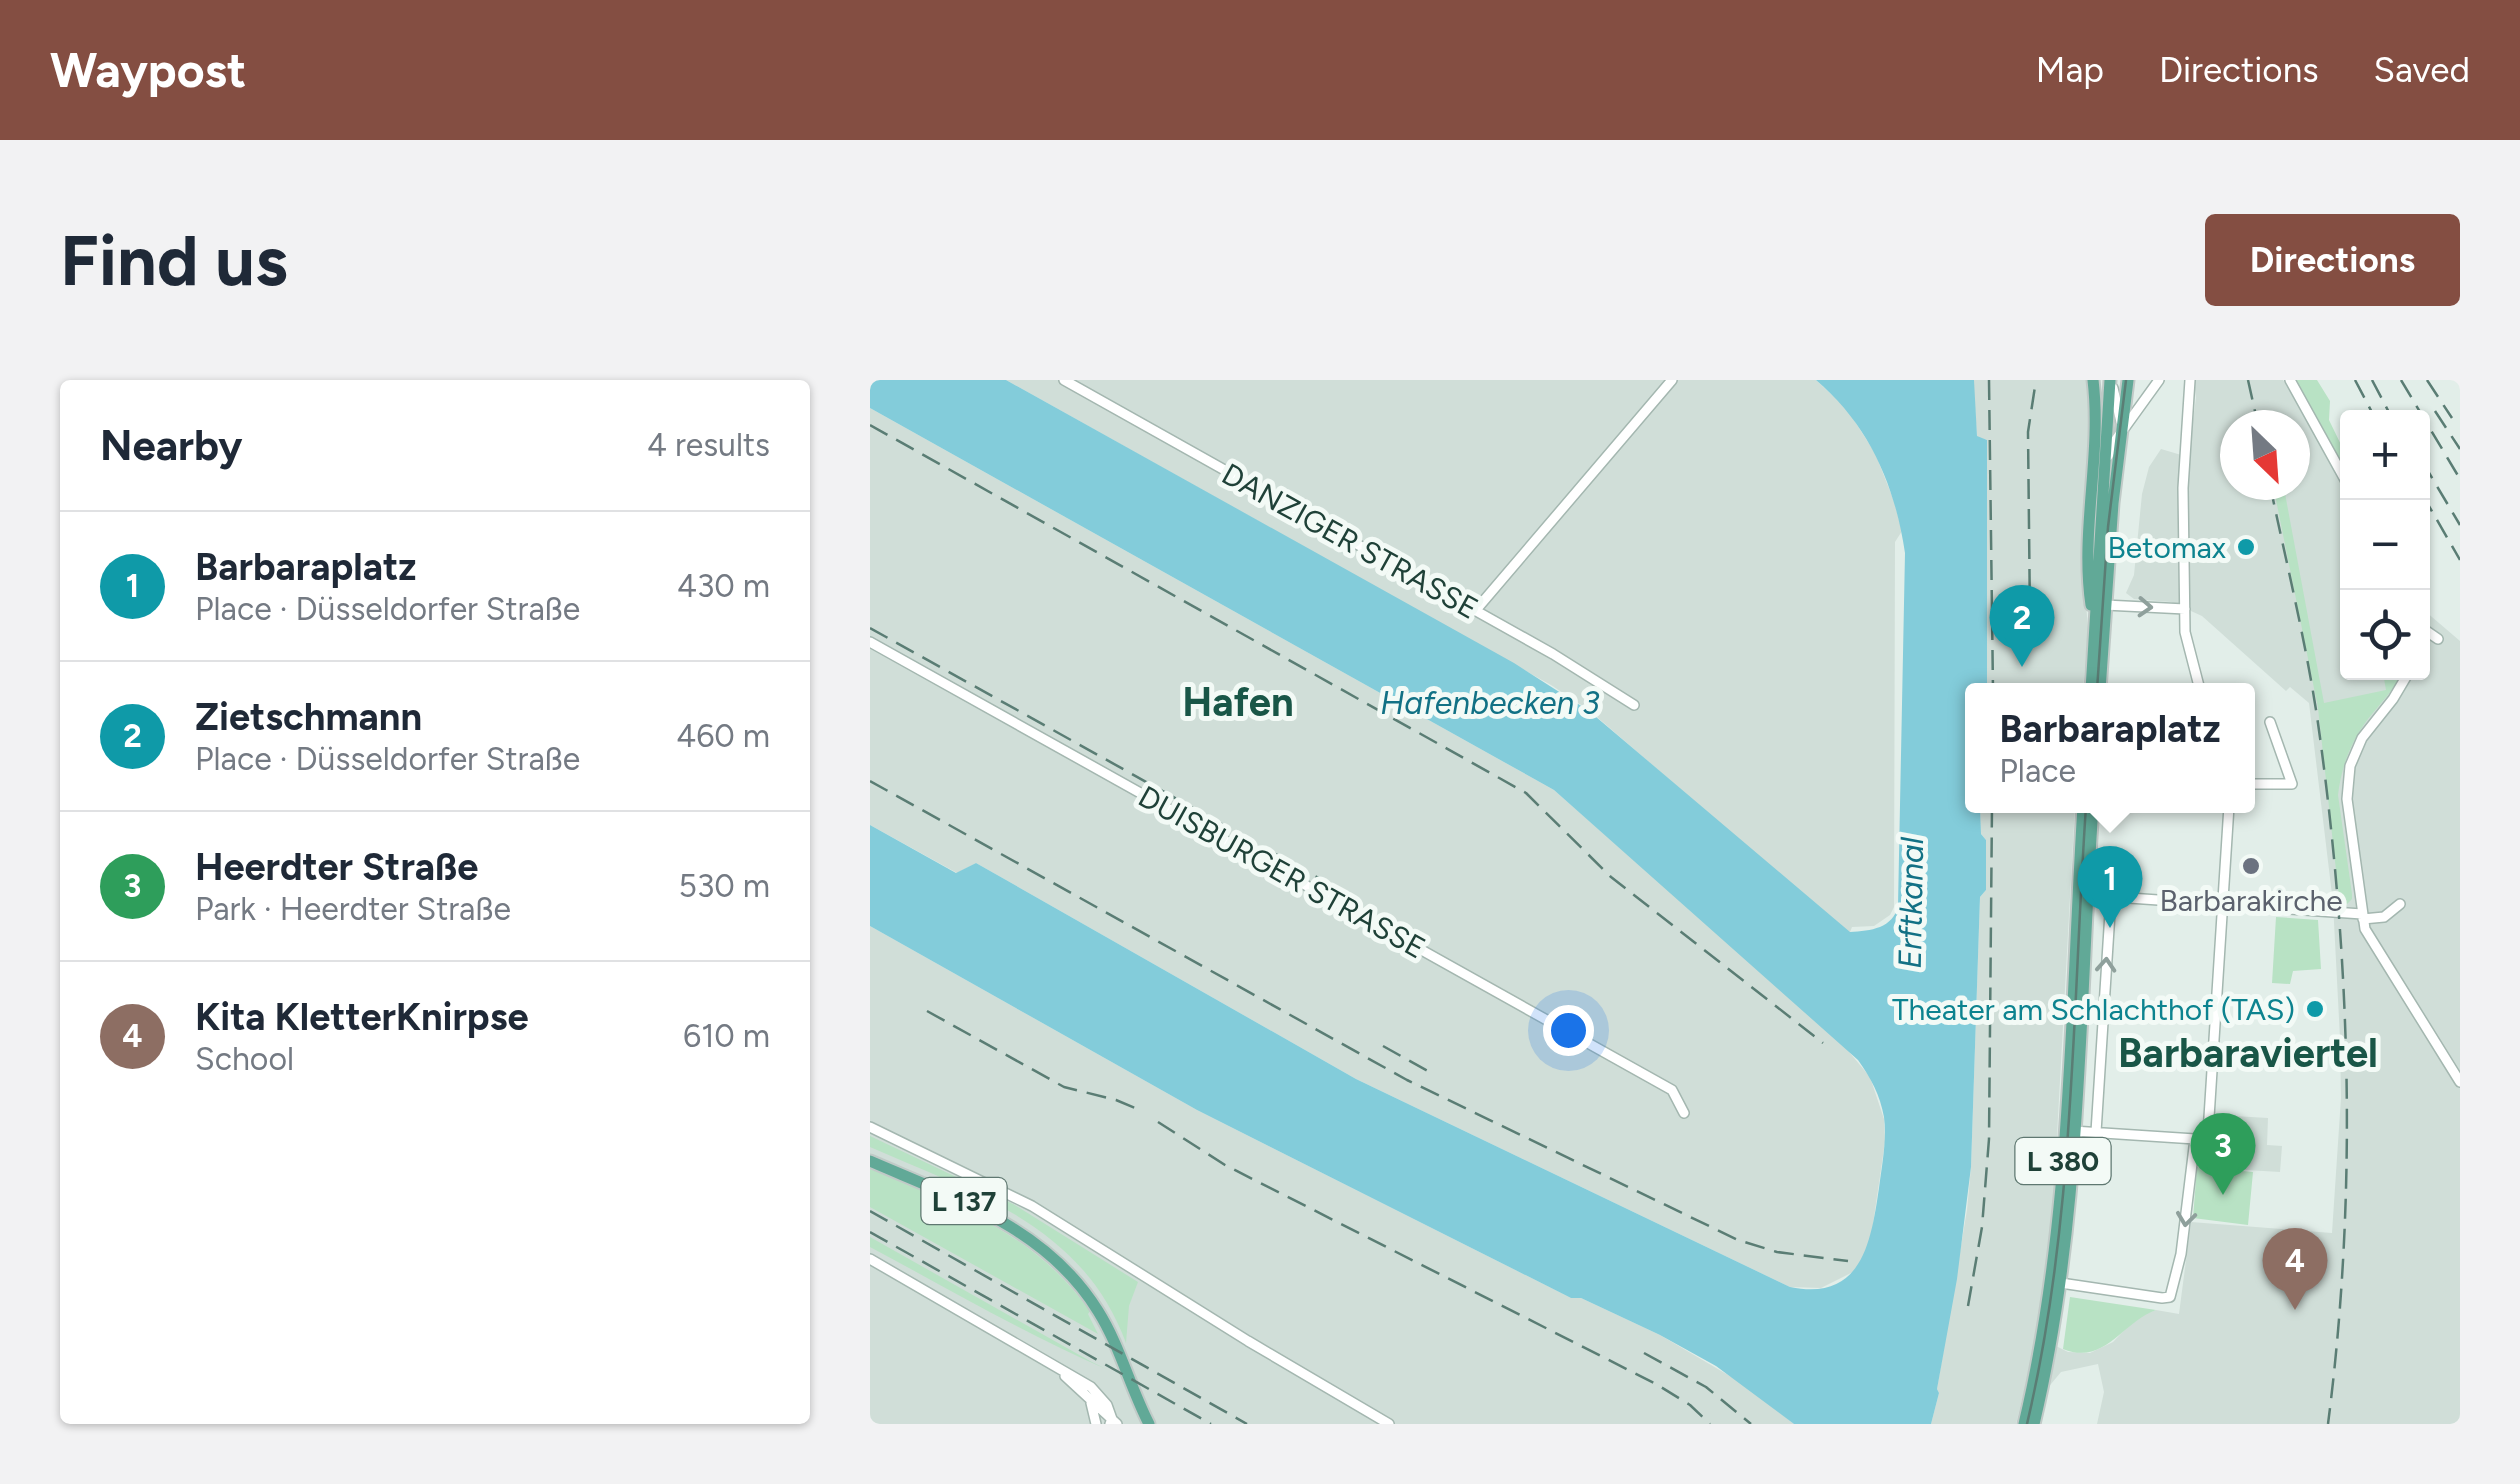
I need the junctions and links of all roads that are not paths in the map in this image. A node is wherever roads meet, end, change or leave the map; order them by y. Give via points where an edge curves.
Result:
1 (1064, 380) edge
2 (1672, 380) edge
3 (2092, 380) edge
4 (2111, 380) edge
5 (2128, 380) edge
6 (2159, 380) edge
7 (2190, 380) edge
8 (2290, 380) edge
9 (2124, 428) junction
10 (2106, 460) junction
11 (2340, 471) edge
12 (2105, 605) junction
13 (2185, 610) junction
14 (1475, 611) junction
15 (2095, 622) junction
16 (2430, 633) edge
17 (2438, 638) dead end
18 (870, 642) edge
19 (2404, 680) edge
20 (2091, 683) edge
21 (2100, 683) edge
22 (2198, 683) edge
23 (1634, 706) dead end
24 (2270, 722) dead end
25 (2255, 784) edge
26 (2083, 813) edge
27 (2092, 813) edge
28 (2229, 813) edge
29 (2082, 894) junction
30 (2111, 897) junction
31 (2400, 904) dead end
32 (2222, 905) junction
33 (2363, 917) junction
34 (2460, 1082) edge
35 (1684, 1113) dead end
36 (870, 1127) edge
37 (2070, 1131) junction
38 (2096, 1132) junction
39 (2194, 1139) junction
40 (870, 1161) edge
41 (870, 1259) edge
42 (2056, 1283) junction
43 (1060, 1371) junction
44 (1088, 1396) junction
45 (1113, 1422) edge
46 (1096, 1424) edge
47 (1149, 1424) edge
48 (1389, 1424) edge
49 (2024, 1424) edge
50 (2034, 1424) edge

1 - 14 street, DANZIGER STRASSE
2 - 14 street
3 - 15 main road via 2088,577
4 - 9 street
4 - 10 main road
5 - 9 main road
6 - 9 street
7 - 13 street
8 - 11 street
9 - 10 street
9 - 12 main road
10 - 15 main road
12 -> 13 street
12 - 21 main road
13 - 22 street
14 - 23 street, DANZIGER STRASSE
15 - 20 main road
16 - 17 street
18 - 35 street, DUISBURGER STRASSE via 1672,1090
19 - 33 street via 2350,766
24 - 25 street via 2292,784
26 - 29 main road, L 380
27 - 29 main road, L 380
28 - 32 street
29 - 30 street
29 - 37 main road, L 380
30 - 32 street
38 -> 30 street
31 - 33 street via 2384,917
32 - 33 street
32 - 39 street via 2210,1128
33 - 34 street
36 - 48 street via 1032,1206
37 - 38 street
37 - 42 main road, L 380
38 - 39 street
39 -> 42 street via 2170,1297
40 - 47 main road, L 137 via 973,1205 1052,1254 1098,1310
41 - 43 street
42 - 49 main road, L 380
42 - 50 main road, L 380
43 - 44 street
43 - 45 street via 1101,1396
44 - 45 street
44 - 46 street

